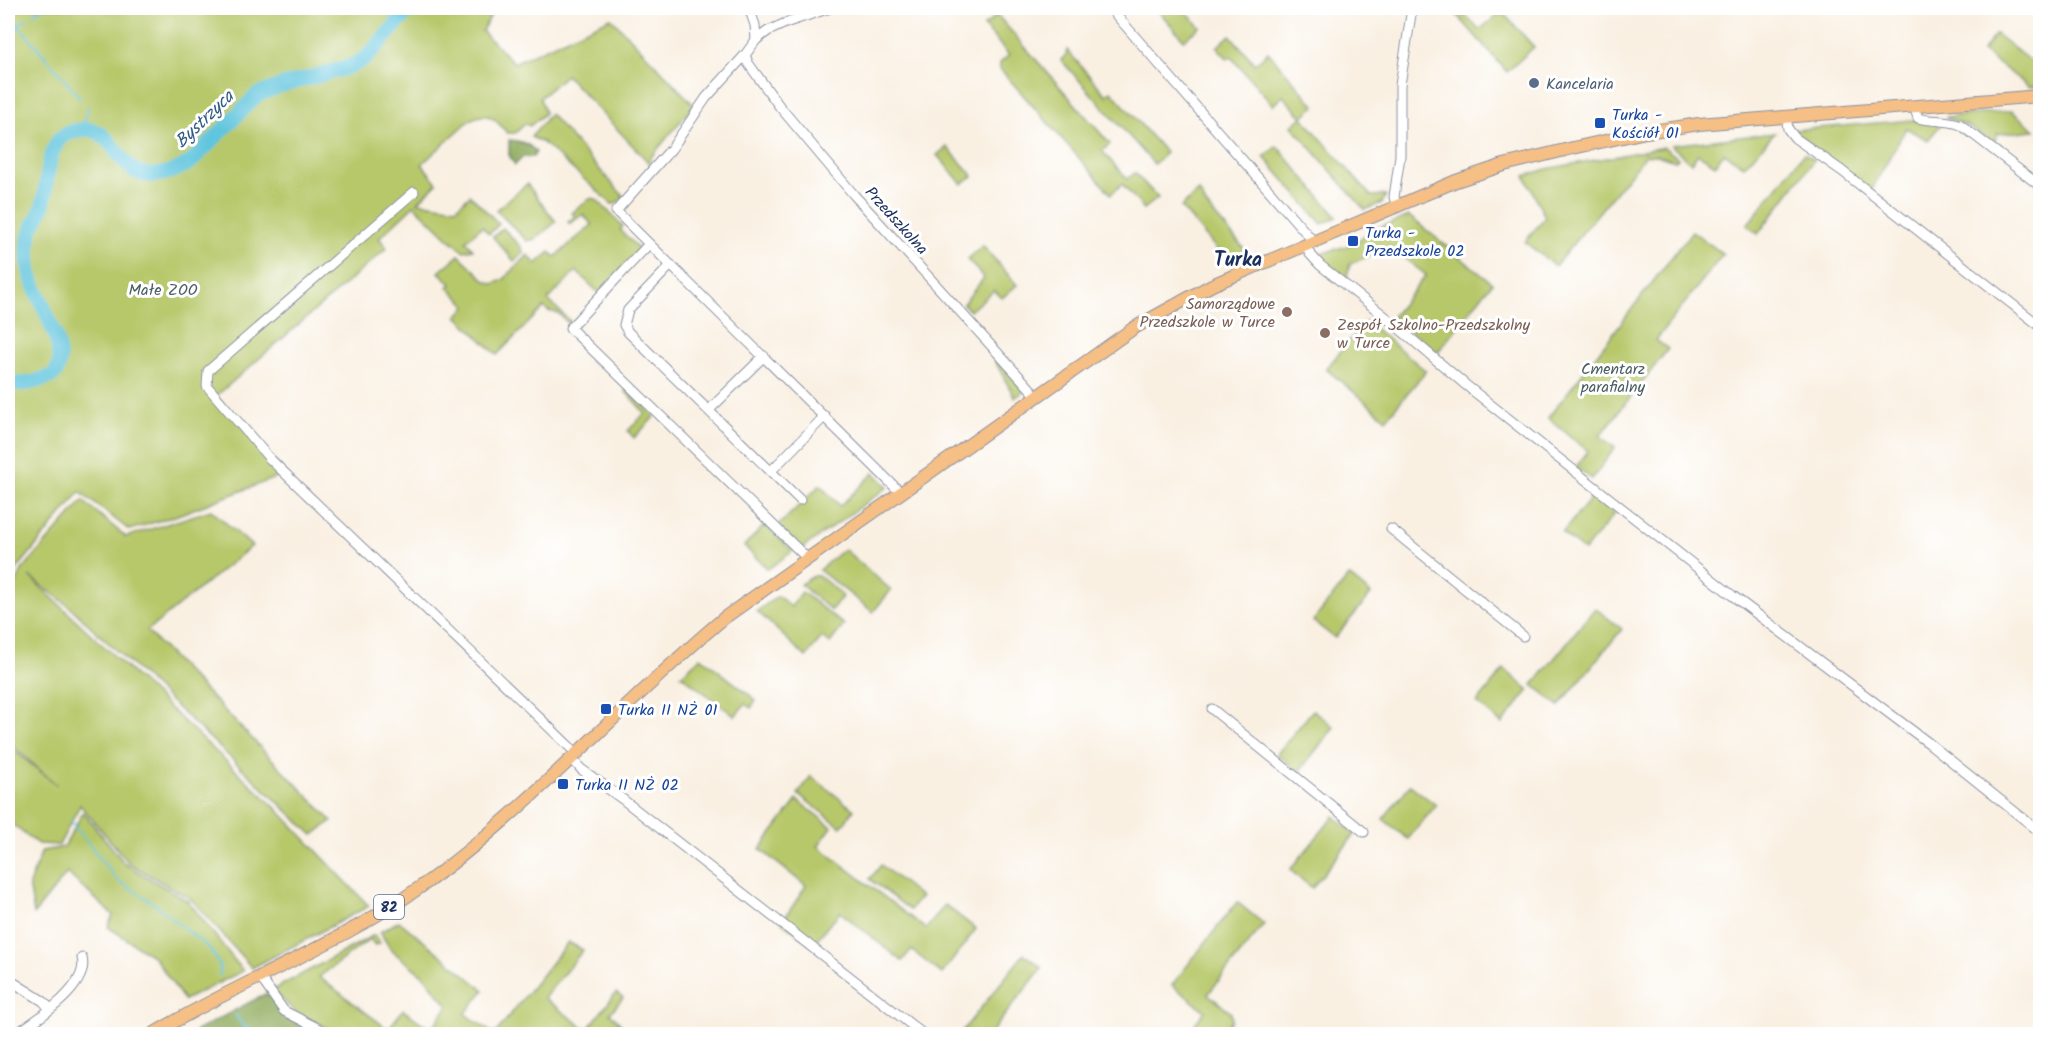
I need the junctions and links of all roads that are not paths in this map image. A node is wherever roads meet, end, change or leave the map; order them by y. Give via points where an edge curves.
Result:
1 (749, 8) edge
2 (830, 8) edge
3 (1110, 8) edge
4 (1412, 8) edge
5 (756, 39) junction
6 (745, 55) junction
7 (2040, 96) edge
8 (1914, 106) junction
9 (1786, 116) junction
10 (2040, 186) edge
11 (414, 192) dead end
12 (1397, 206) junction
13 (1309, 243) junction
14 (649, 244) junction
15 (671, 265) junction
16 (2040, 326) edge
17 (764, 356) junction
18 (1037, 396) junction
19 (709, 410) junction
20 (825, 416) junction
21 (771, 471) junction
22 (900, 492) junction
23 (800, 500) dead end
24 (1391, 529) dead end
25 (807, 558) junction
26 (1523, 636) dead end
27 (1212, 709) dead end
28 (573, 756) junction
29 (1364, 832) dead end
30 (2040, 832) edge
31 (82, 958) dead end
32 (260, 976) junction
33 (8, 979) edge
34 (50, 1009) junction
35 (16, 1035) edge
36 (153, 1035) edge
37 (329, 1035) edge
38 (923, 1035) edge

1 - 5 street
2 - 5 street via 788,22
3 - 13 street
4 - 12 street via 1400,86 1400,156 1394,197
5 - 6 street
6 - 14 street via 616,211
6 - 18 street, Przedszkolna via 780,107 854,195
7 - 8 main road, 82
8 - 9 main road, 82
8 - 10 street via 1918,118 1960,125
9 - 12 main road, 82 via 1673,127 1598,142 1490,170
9 - 16 street via 1788,129 1795,138
11 - 28 street via 208,371 207,386 270,459
12 - 13 main road, 82
13 - 18 main road, 82 via 1169,307
13 - 30 street via 1310,254 1320,265 1476,393
14 - 15 street
14 - 25 street via 570,328
15 - 17 street
15 - 19 street via 628,310 624,325
17 - 19 street
17 - 20 street
18 - 22 main road, 82
19 - 21 street
20 - 21 street
20 - 22 street
21 - 23 street
22 - 25 main road, 82
24 - 26 street
25 - 28 main road, 82 via 693,643
27 - 29 street
28 - 32 main road, 82 via 483,839 420,887 342,935
28 - 38 street via 581,769
31 - 34 street via 79,977
32 - 36 main road, 82
32 - 37 street via 284,1011
33 - 34 street
34 - 35 street

